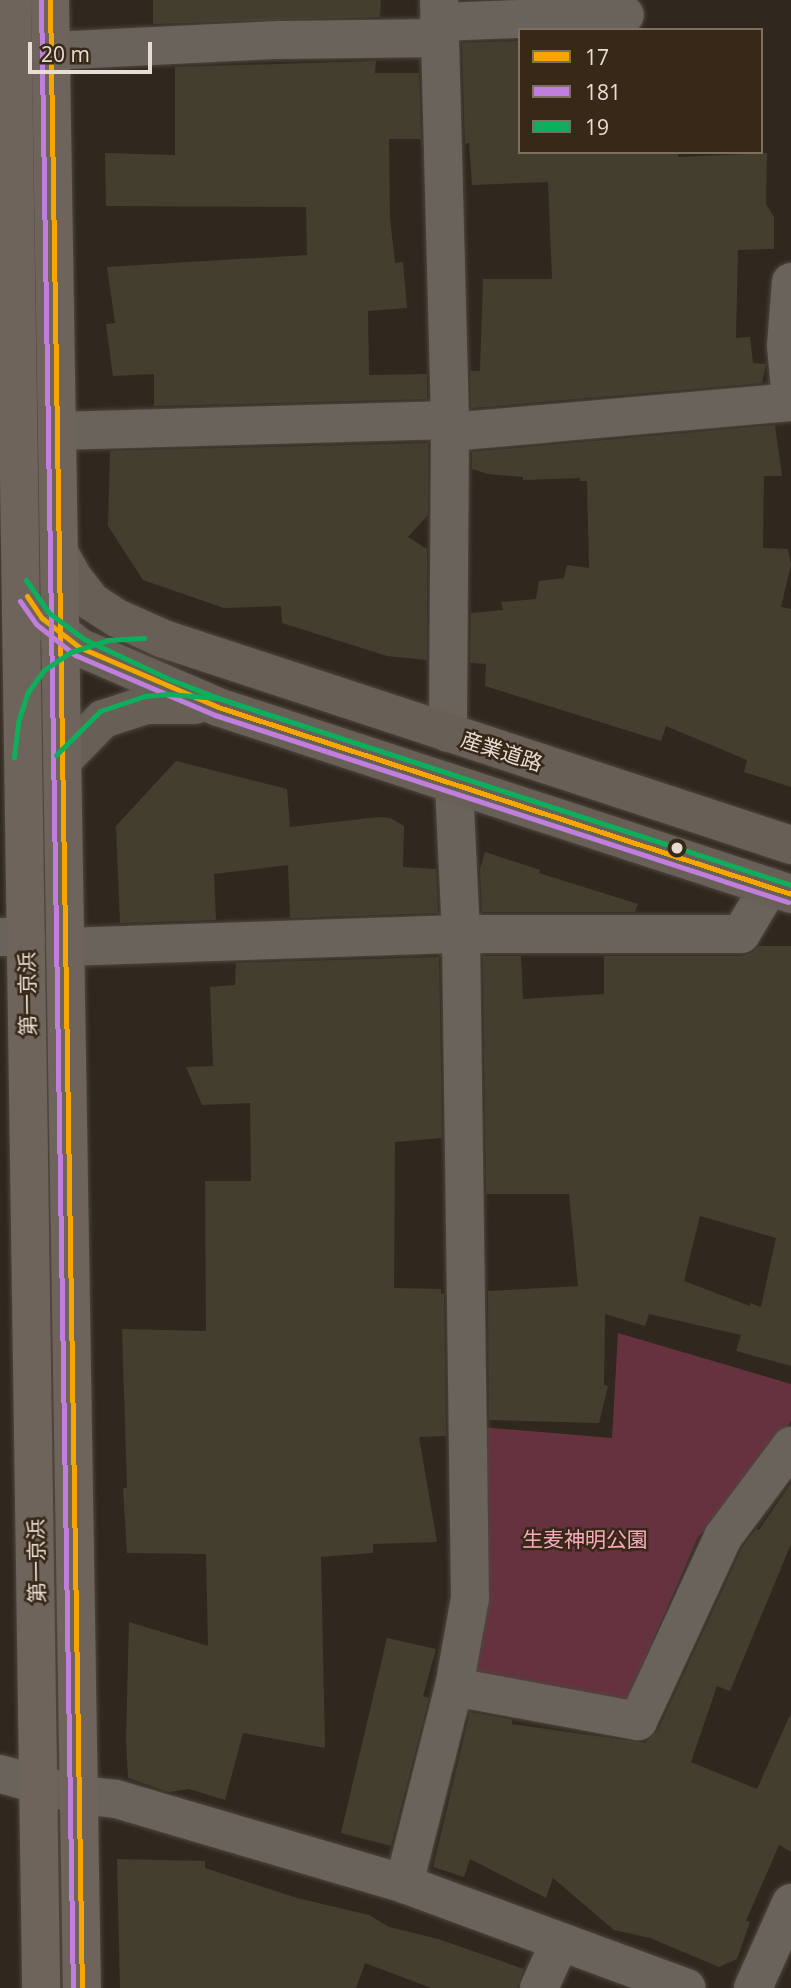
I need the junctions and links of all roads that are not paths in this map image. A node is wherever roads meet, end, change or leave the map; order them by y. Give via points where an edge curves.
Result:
1 (12, 0) edge
2 (50, 0) edge
3 (625, 15) dead end
4 (440, 20) edge
5 (51, 51) junction
6 (8, 253) edge
7 (791, 282) edge
8 (9, 374) edge
9 (791, 400) edge
10 (450, 426) junction
11 (57, 432) junction
12 (61, 556) junction
13 (19, 585) junction
14 (73, 652) junction
15 (213, 656) junction
16 (218, 707) junction
17 (448, 733) junction
18 (23, 758) junction
19 (62, 761) junction
20 (454, 785) junction
21 (791, 845) edge
22 (780, 891) edge
23 (461, 934) junction
24 (13, 937) edge
25 (65, 947) junction
26 (791, 1446) edge
27 (454, 1686) junction
28 (0, 1774) edge
29 (39, 1785) junction
30 (79, 1795) junction
31 (404, 1884) junction
32 (791, 1903) edge
33 (560, 1942) junction
34 (41, 1988) edge
35 (82, 1988) edge
36 (539, 1988) edge
37 (686, 1988) edge
38 (753, 1988) edge

1 - 6 highway, 第一京浜
2 - 5 highway, 第一京浜
3 - 4 street
4 - 5 street via 279,40
4 - 10 street
5 - 11 highway, 第一京浜
6 - 8 highway, 第一京浜
7 - 9 street via 786,346
8 - 13 highway, 第一京浜
9 - 10 street
10 - 11 street
10 - 17 street
11 - 12 highway, 第一京浜
12 - 14 highway, 第一京浜
12 - 15 main road, 産業道路 via 92,601 117,618
13 - 14 main road
13 - 18 highway, 第一京浜
14 - 15 main road, 産業道路 via 150,646
14 - 16 main road
14 - 18 main road via 36,695
14 - 19 highway, 第一京浜
15 - 17 main road, 産業道路
16 - 19 main road via 168,703 103,719
16 - 20 main road
17 - 21 main road, 産業道路
18 - 24 highway, 第一京浜
19 - 25 highway, 第一京浜
20 - 22 main road
20 - 23 street
22 - 23 street via 741,934
23 - 25 street
23 - 27 street via 470,1598
24 - 29 highway, 第一京浜
25 - 30 highway, 第一京浜
26 - 27 street via 723,1537 638,1721
27 - 31 street
28 - 29 street
29 - 30 street
29 - 34 highway, 第一京浜
30 - 31 street via 116,1799
30 - 35 highway, 第一京浜
31 - 33 street
32 - 38 street
33 - 36 street
33 - 37 street

